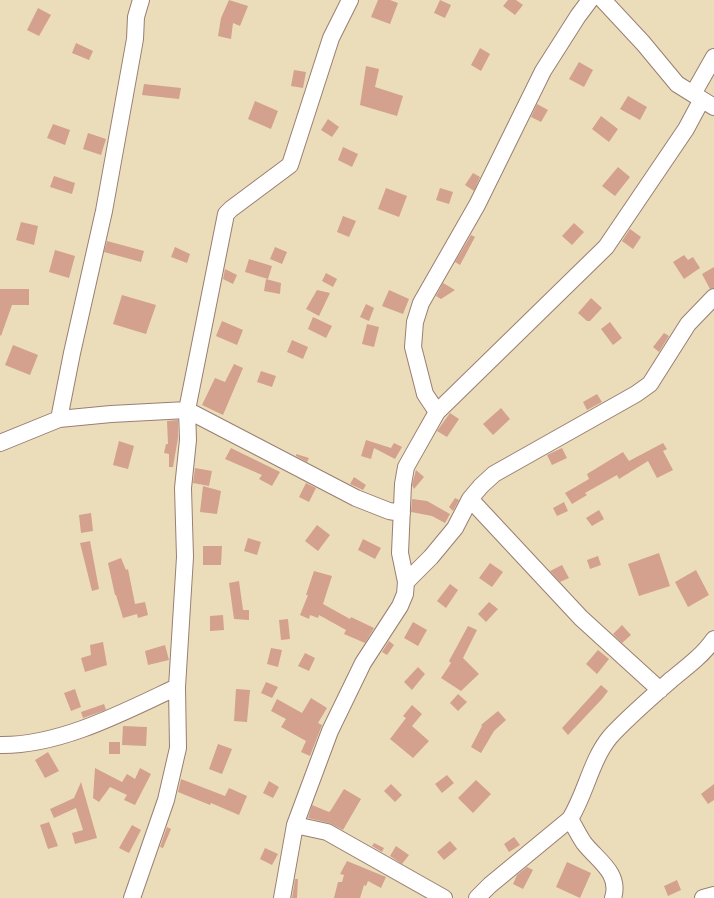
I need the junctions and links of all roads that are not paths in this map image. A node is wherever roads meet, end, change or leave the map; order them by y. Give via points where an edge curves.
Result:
1 (141, 0) edge
2 (350, 0) edge
3 (590, 0) edge
4 (603, 0) edge
5 (714, 57) edge
6 (703, 101) edge
7 (714, 297) edge
8 (187, 410) junction
9 (437, 412) junction
10 (59, 419) junction
11 (0, 443) edge
12 (470, 499) junction
13 (402, 513) junction
14 (406, 582) junction
15 (714, 639) edge
16 (177, 687) junction
17 (660, 690) junction
18 (0, 745) edge
19 (570, 819) junction
20 (295, 825) junction
21 (714, 895) edge
22 (132, 898) edge
23 (282, 898) edge
24 (444, 898) edge
25 (477, 898) edge
26 (613, 898) edge
27 (703, 898) edge

1 - 10 street via 104,211
2 - 8 street via 331,38 290,165 226,214
3 - 9 street via 543,71 478,205 421,303 415,322 413,347 425,394
4 - 6 street via 643,43 668,75
5 - 6 street
6 - 9 street via 606,247
7 - 12 street via 688,324 650,384 494,474
8 - 10 street
8 - 13 street via 356,498 389,511
8 - 16 street via 188,440 183,488 185,557
9 - 13 street via 406,468
10 - 11 street
12 - 14 street via 455,528
12 - 17 street via 581,618
13 - 14 street via 400,553
14 - 20 street via 400,606 363,663 330,731
15 - 17 street via 697,658
16 - 18 street via 121,713 48,740
16 - 22 street via 178,748 173,776
17 - 19 street via 610,738 598,757
19 - 25 street
19 - 26 street via 584,843 609,870 614,882
20 - 23 street
20 - 24 street via 326,832
21 - 27 street

